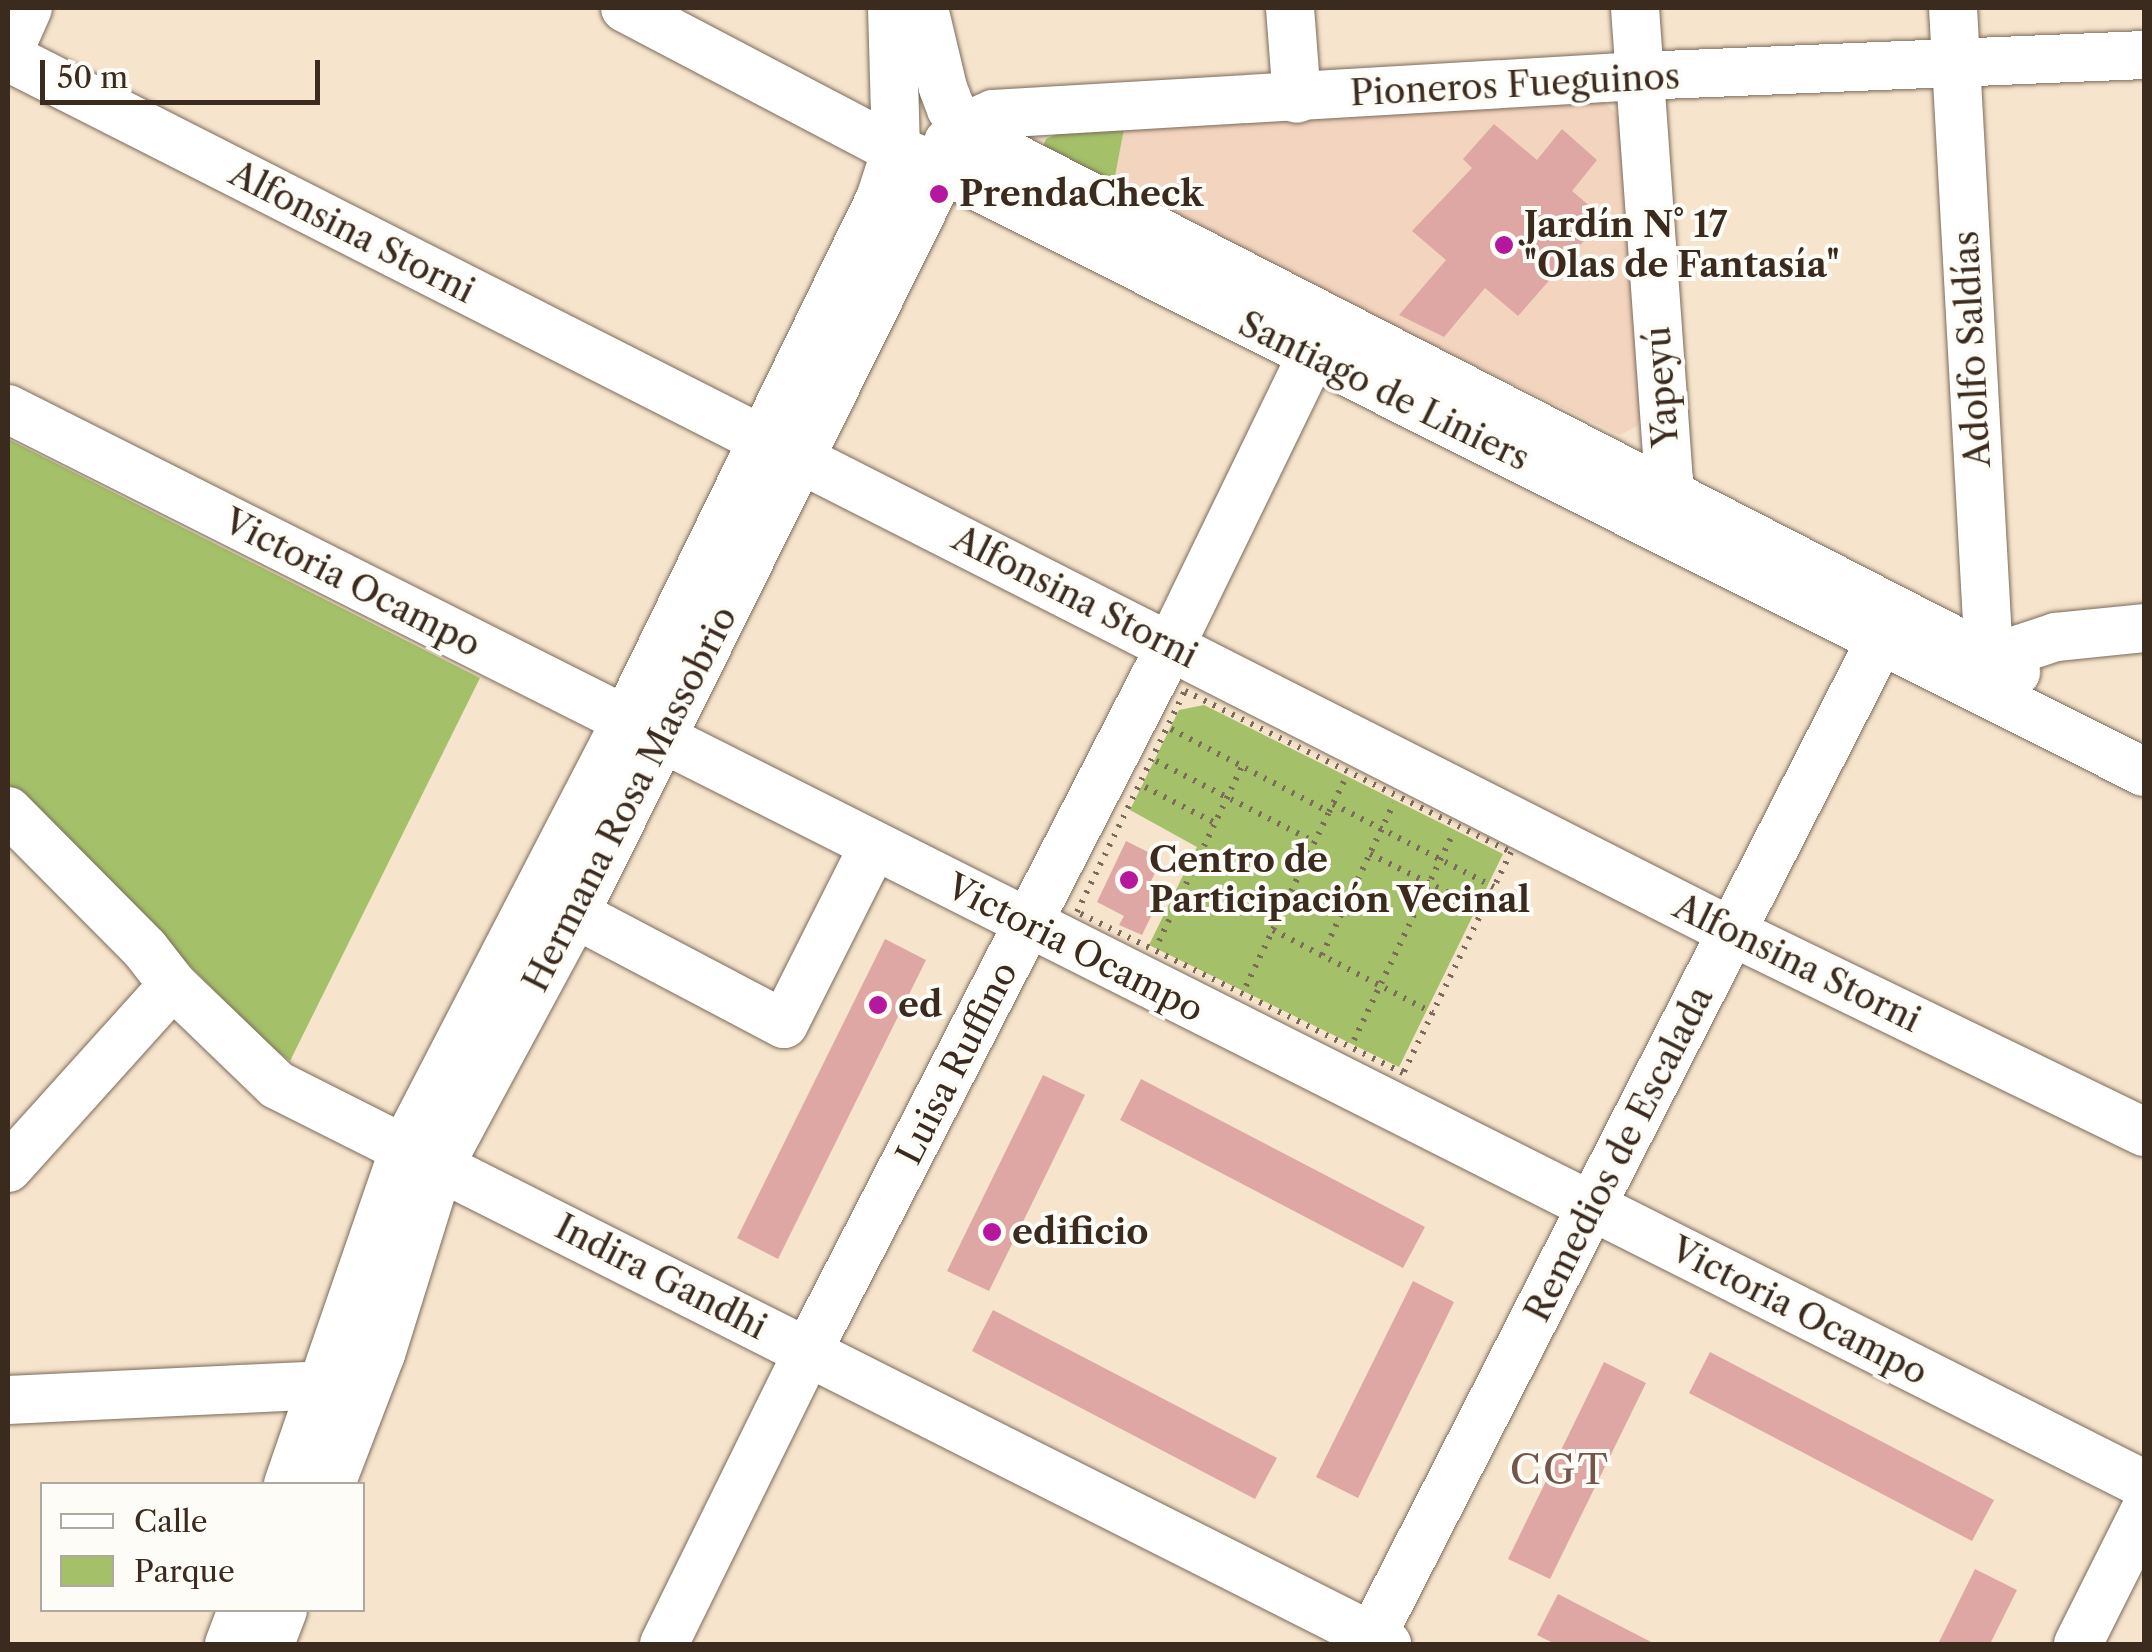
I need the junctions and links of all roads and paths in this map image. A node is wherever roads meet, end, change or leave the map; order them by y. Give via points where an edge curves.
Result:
1 (28, 8) edge
2 (625, 8) edge
3 (892, 8) edge
4 (924, 8) edge
5 (1290, 8) edge
6 (1635, 8) edge
7 (1952, 8) edge
8 (8, 55) edge
9 (2144, 55) edge
10 (1956, 65) junction
11 (1639, 76) junction
12 (1296, 98) junction
13 (1045, 111) junction
14 (964, 127) junction
15 (896, 150) junction
16 (944, 169) junction
17 (1035, 169) junction
18 (1322, 339) junction
19 (8, 409) edge
20 (760, 439) junction
21 (803, 460) junction
22 (1656, 506) junction
23 (1888, 625) junction
24 (2144, 628) edge
25 (1171, 645) junction
26 (1982, 673) junction
27 (1167, 727) junction
28 (642, 730) junction
29 (2144, 736) edge
30 (1152, 759) junction
31 (1242, 766) junction
32 (1348, 771) junction
33 (2144, 772) edge
34 (1139, 784) junction
35 (1398, 796) junction
36 (1227, 798) junction
37 (1331, 808) junction
38 (8, 811) edge
39 (1215, 823) junction
40 (1457, 825) junction
41 (1382, 829) junction
42 (1315, 842) junction
43 (872, 847) junction
44 (1370, 854) junction
45 (1441, 860) junction
46 (1430, 883) junction
47 (1494, 887) junction
48 (1483, 910) junction
49 (575, 914) junction
50 (1028, 925) junction
51 (1273, 930) junction
52 (1730, 931) junction
53 (1155, 950) junction
54 (1322, 955) junction
55 (173, 985) junction
56 (1380, 986) junction
57 (1242, 994) junction
58 (1433, 1013) junction
59 (1351, 1047) junction
60 (2144, 1132) edge
61 (423, 1156) junction
62 (8, 1168) edge
63 (1593, 1209) junction
64 (808, 1351) junction
65 (381, 1354) junction
66 (324, 1385) junction
67 (8, 1400) edge
68 (289, 1482) edge
69 (332, 1482) edge
70 (2144, 1484) edge
71 (2144, 1512) edge
72 (241, 1612) edge
73 (282, 1612) edge
74 (672, 1642) edge
75 (1376, 1642) edge
76 (230, 1644) edge
77 (270, 1644) edge
78 (2078, 1644) edge

1 - 8 street
2 - 15 street, Santiago de Liniers
3 - 15 street, Hermana Rosa Massobrio
4 - 14 street via 942,88
5 - 12 street
6 - 11 street, Yapeyú
7 - 10 street, Adolfo Saldías
8 - 20 street, Alfonsina Storni
9 - 10 street, Pioneros Fueguinos
10 - 11 street, Pioneros Fueguinos
10 - 26 street, Adolfo Saldías
11 - 12 street, Pioneros Fueguinos
11 - 22 street, Yapeyú via 1668,479
12 - 13 street, Pioneros Fueguinos
13 - 14 street, Pioneros Fueguinos via 993,114
13 - 17 street via 1021,134 1022,159
14 - 15 street, Pioneros Fueguinos via 936,147
14 - 16 street, Hermana Rosa Massobrio
14 - 17 street, Santiago de Liniers
15 - 16 street, Santiago de Liniers
15 - 20 street, Hermana Rosa Massobrio via 880,199
16 - 18 street, Santiago de Liniers
16 - 21 street, Hermana Rosa Massobrio
17 - 18 street, Santiago de Liniers
18 - 22 street, Santiago de Liniers
18 - 25 street, Luisa Ruffino
19 - 28 street, Victoria Ocampo
20 - 21 street, Alfonsina Storni
20 - 28 street, Hermana Rosa Massobrio
21 - 25 street, Alfonsina Storni
21 - 28 street, Hermana Rosa Massobrio
22 - 23 street, Santiago de Liniers
23 - 26 street, Santiago de Liniers
23 - 52 street, Remedios de Escalada
24 - 26 street via 2056,637
25 - 50 street, Luisa Ruffino
25 - 52 street, Alfonsina Storni
26 - 29 street, Santiago de Liniers
26 - 33 street, Santiago de Liniers
27 - 30 path
27 - 31 path
27 - 32 path via 1185,691
28 - 43 street, Victoria Ocampo
28 - 49 street, Hermana Rosa Massobrio
28 - 61 street, Hermana Rosa Massobrio
30 - 34 path
30 - 36 path
31 - 36 path
31 - 37 path
32 - 35 path
32 - 37 path
34 - 39 path
34 - 53 path via 1077,912
35 - 40 path
35 - 41 path
36 - 39 path
36 - 42 path
37 - 41 path
37 - 42 path
38 - 55 street, Indira Gandhi via 145,948
39 - 53 path
40 - 45 path
40 - 47 path via 1512,852
41 - 44 path
41 - 45 path
42 - 51 path
43 - 49 street via 784,1024
43 - 50 street, Victoria Ocampo
44 - 46 path
44 - 54 path
45 - 46 path
45 - 47 path
46 - 48 path
46 - 56 path
47 - 48 path
48 - 58 path
49 - 61 street, Hermana Rosa Massobrio
50 - 63 street, Victoria Ocampo
50 - 64 street, Luisa Ruffino
51 - 54 path
51 - 57 path
52 - 60 street, Alfonsina Storni
52 - 63 street, Remedios de Escalada
53 - 57 path
54 - 56 path
55 - 61 street, Indira Gandhi via 277,1085
55 - 62 street
56 - 58 path
56 - 59 path
57 - 59 path
58 - 59 path via 1403,1073
61 - 64 street, Indira Gandhi
61 - 65 street, Hermana Rosa Massobrio
61 - 66 street, Hermana Rosa Massobrio
63 - 70 street, Victoria Ocampo
63 - 75 street, Remedios de Escalada
64 - 74 street, Luisa Ruffino
64 - 75 street, Indira Gandhi
65 - 66 street
65 - 69 street, Hermana Rosa Massobrio
66 - 67 street
66 - 68 street, Hermana Rosa Massobrio
71 - 78 street
72 - 76 street
73 - 77 street

